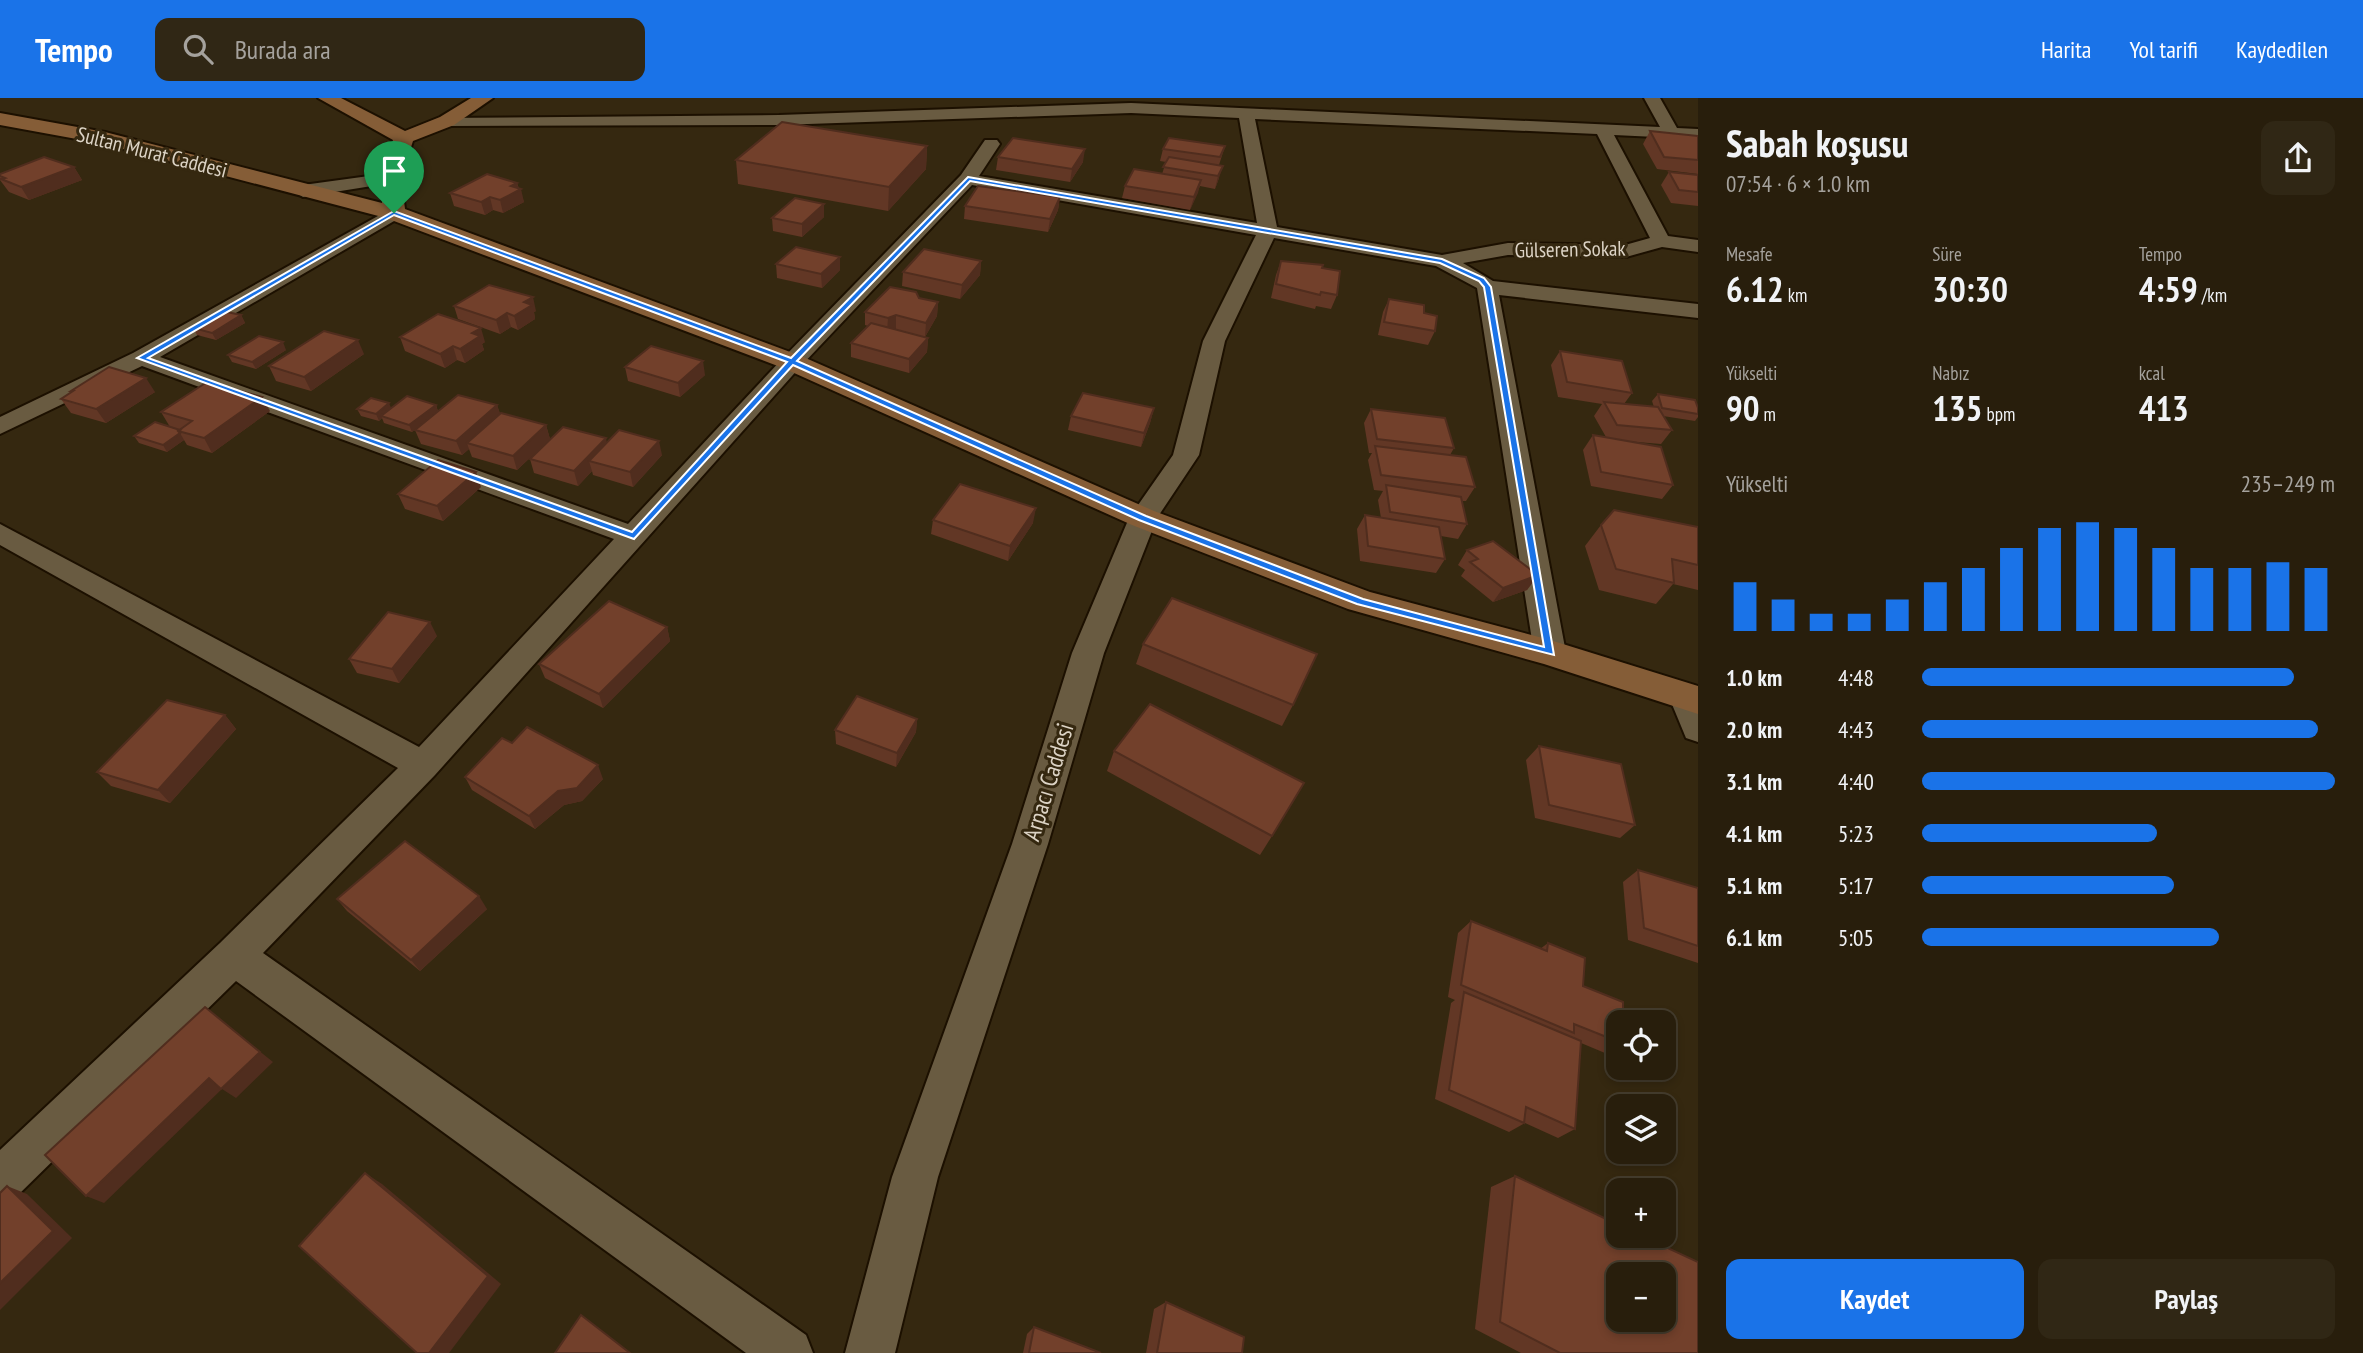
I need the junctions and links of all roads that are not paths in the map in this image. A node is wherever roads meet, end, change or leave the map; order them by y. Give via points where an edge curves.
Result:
1 (327, 98) edge
2 (484, 98) edge
3 (807, 98) edge
4 (1652, 98) edge
5 (1133, 103) edge
6 (1246, 114) junction
7 (0, 120) edge
8 (793, 120) junction
9 (447, 121) junction
10 (1603, 130) junction
11 (1672, 133) junction
12 (1698, 134) edge
13 (404, 138) junction
14 (991, 144) dead end
15 (391, 178) junction
16 (968, 179) junction
17 (303, 191) junction
18 (394, 213) junction
19 (1268, 229) junction
20 (1661, 241) junction
21 (1698, 246) edge
22 (1442, 261) junction
23 (1488, 287) junction
24 (1698, 311) edge
25 (141, 358) junction
26 (792, 362) junction
27 (0, 427) edge
28 (1143, 518) junction
29 (0, 533) edge
30 (634, 536) junction
31 (1550, 653) junction
32 (1694, 709) edge
33 (423, 765) junction
34 (234, 956) junction
35 (0, 1181) edge
36 (788, 1353) edge
37 (870, 1353) edge

1 - 13 main road
2 - 9 main road
3 - 8 street
4 - 11 street
5 - 6 street
5 - 8 street
6 - 10 street
6 - 19 street
7 - 17 main road, Sultan Murat Caddesi via 105,138
8 - 9 street
9 - 13 main road
10 - 11 street
10 - 20 street
11 - 12 street
13 - 15 main road
14 - 16 street
15 - 17 street
15 - 18 main road
16 - 19 street
16 - 26 street
17 - 18 main road, Sultan Murat Caddesi
18 - 25 street
18 - 26 main road
19 - 22 street
19 - 28 street, Arpacı Caddesi via 1214,341 1186,455
20 - 21 street, Gülseren Sokak
20 - 22 street, Gülseren Sokak via 1626,251 1508,249
22 - 23 street
23 - 24 street
23 - 31 street
25 - 27 street
25 - 30 street
26 - 28 main road
26 - 30 street
28 - 31 main road via 1360,601
28 - 37 street, Arpacı Caddesi via 1088,653 1030,844 915,1177
29 - 33 street
30 - 33 street
31 - 32 main road
33 - 34 street
34 - 35 street
34 - 36 street

